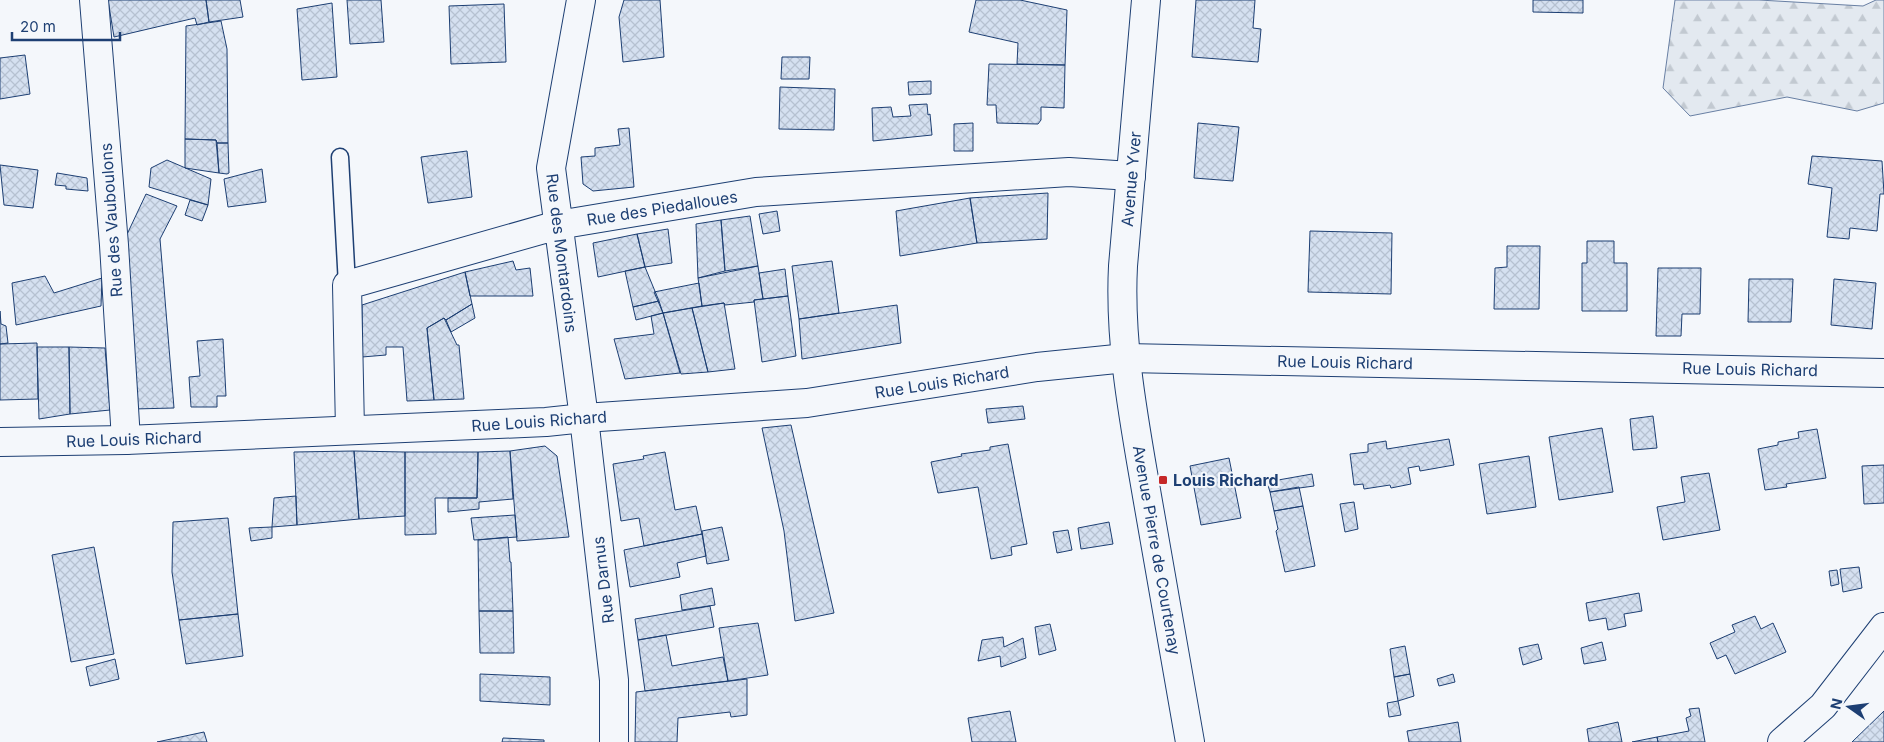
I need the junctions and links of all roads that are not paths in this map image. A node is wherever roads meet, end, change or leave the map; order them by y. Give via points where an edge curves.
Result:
1 (94, 0) edge
2 (581, 0) edge
3 (1146, 0) edge
4 (340, 157) dead end
5 (1131, 176) junction
6 (558, 225) junction
7 (346, 285) junction
8 (1126, 358) junction
9 (1884, 373) edge
10 (584, 418) junction
11 (350, 430) junction
12 (126, 440) junction
13 (0, 442) edge
14 (1884, 627) edge
15 (614, 742) edge
16 (1190, 742) edge
17 (1782, 742) edge

1 - 12 main road, Rue des Vauboulons
2 - 6 main road, Rue des Montardoins via 551,168
3 - 5 main road, Avenue Yver
4 - 7 lane
5 - 6 main road, Rue des Piedalloues via 1069,172 756,192
5 - 8 main road, Avenue Yver via 1122,288
6 - 7 main road, Rue des Piedalloues
6 - 10 main road, Rue des Montardoins
7 - 11 main road
8 - 9 main road, Rue Louis Richard
8 - 10 main road, Rue Louis Richard via 1037,367 807,402
8 - 16 main road, Avenue Pierre de Courtenay
10 - 11 main road, Rue Louis Richard
10 - 15 main road, Rue Darnus via 614,680
11 - 12 main road, Rue Louis Richard
12 - 13 main road, Rue Louis Richard
14 - 17 main road via 1823,706

